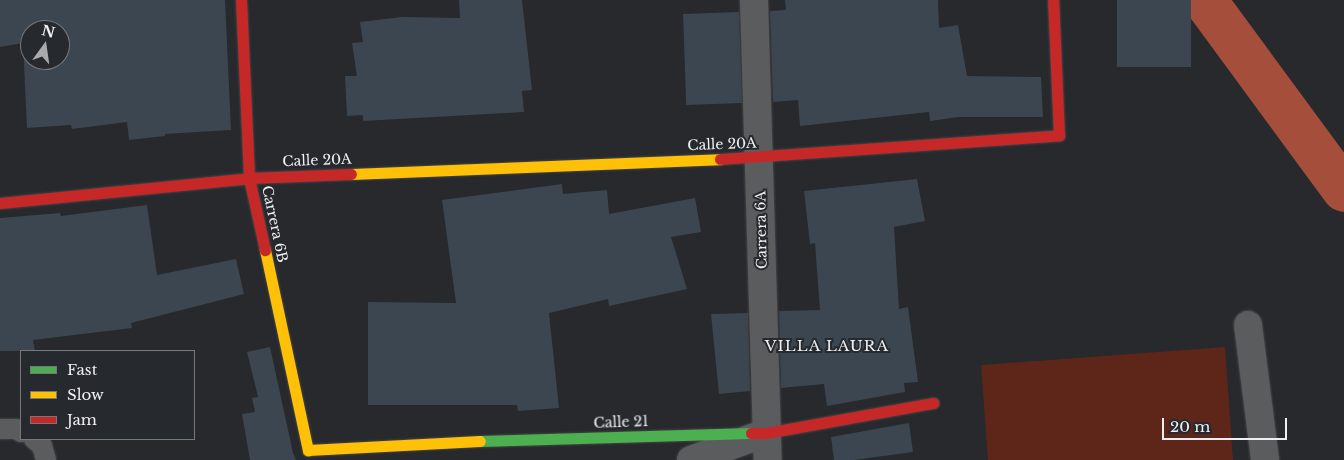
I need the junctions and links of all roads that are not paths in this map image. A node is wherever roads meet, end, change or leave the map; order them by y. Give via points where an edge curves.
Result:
1 (241, 0) edge
2 (754, 0) edge
3 (1053, 0) edge
4 (759, 157) junction
5 (249, 178) junction
6 (0, 203) edge
7 (1248, 325) dead end
8 (933, 403) dead end
9 (0, 429) edge
10 (20, 431) edge
11 (766, 433) junction
12 (35, 440) edge
13 (308, 450) joint
14 (46, 460) edge
15 (691, 460) edge
16 (768, 460) edge
17 (1265, 460) edge

1 - 5 street, Carrera 6B
2 - 4 street, Carrera 6A
3 - 4 street, Calle 20A via 1059,136
4 - 5 street, Calle 20A
4 - 11 street, Carrera 6A
5 - 6 street, Calle 20A
5 - 13 street, Carrera 6B
7 - 17 street
8 - 11 street, Calle 21
9 - 10 lane
11 - 13 street, Calle 21 via 394,444
11 - 15 street
11 - 16 street, Carrera 6A
12 - 14 lane via 42,446

